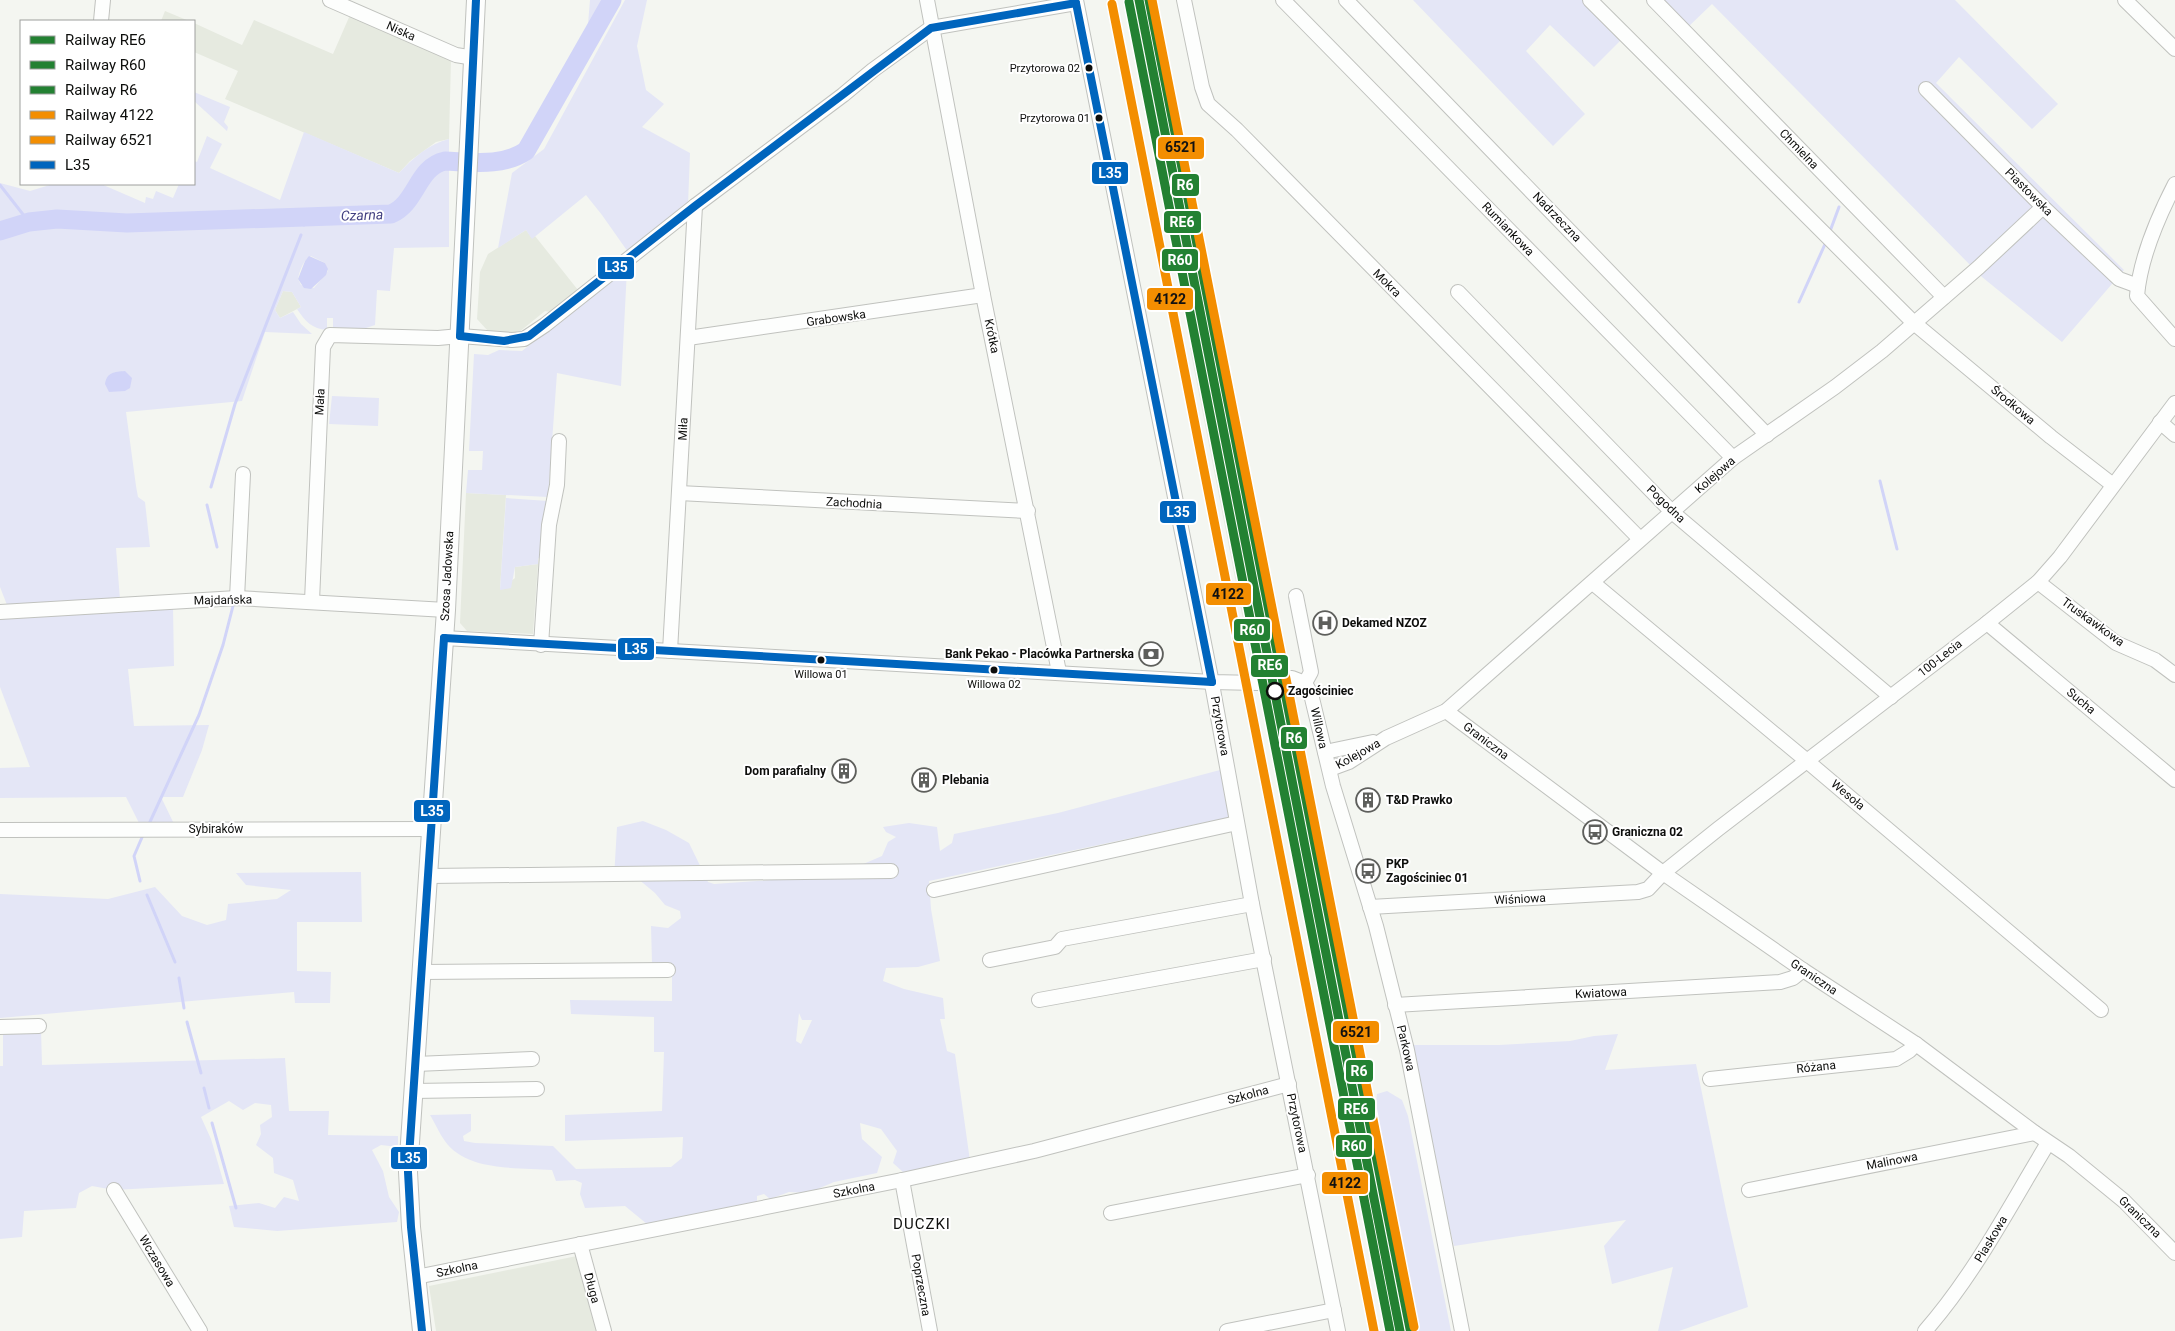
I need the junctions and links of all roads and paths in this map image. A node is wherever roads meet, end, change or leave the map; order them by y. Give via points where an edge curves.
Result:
1 (102, 0) edge
2 (330, 0) edge
3 (476, 0) edge
4 (926, 0) edge
5 (1184, 0) edge
6 (1283, 0) edge
7 (1346, 0) edge
8 (1590, 0) edge
9 (1654, 0) edge
10 (2125, 0) edge
11 (1076, 1) edge
12 (101, 20) edge
13 (931, 28) junction
14 (2175, 49) edge
15 (474, 58) junction
16 (1926, 89) dead end
17 (2175, 184) edge
18 (695, 206) junction
19 (2043, 207) junction
20 (2138, 286) junction
21 (1458, 292) dead end
22 (983, 295) junction
23 (1944, 297) junction
24 (1914, 323) junction
25 (460, 336) junction
26 (688, 338) junction
27 (2175, 339) edge
28 (2175, 403) edge
29 (2160, 422) junction
30 (1767, 434) junction
31 (2175, 435) edge
32 (559, 441) dead end
33 (1733, 458) junction
34 (243, 474) dead end
35 (2114, 485) junction
36 (679, 493) junction
37 (1028, 511) junction
38 (1672, 512) junction
39 (1640, 539) junction
40 (2038, 582) junction
41 (1593, 583) junction
42 (1296, 596) dead end
43 (237, 598) junction
44 (312, 601) junction
45 (446, 610) junction
46 (0, 612) edge
47 (1987, 623) junction
48 (444, 638) junction
49 (541, 645) junction
50 (670, 652) junction
51 (1059, 672) junction
52 (2175, 675) edge
53 (1212, 682) junction
54 (1305, 682) junction
55 (1891, 697) junction
56 (1446, 711) junction
57 (1386, 738) junction
58 (1324, 752) junction
59 (1807, 760) junction
60 (1330, 769) junction
61 (2175, 780) edge
62 (1237, 823) junction
63 (431, 829) junction
64 (0, 830) edge
65 (891, 871) dead end
66 (1663, 874) junction
67 (429, 876) junction
68 (934, 890) dead end
69 (1252, 904) junction
70 (1370, 907) junction
71 (1264, 959) junction
72 (990, 960) dead end
73 (668, 970) dead end
74 (1803, 970) junction
75 (422, 972) junction
76 (1039, 1000) dead end
77 (1395, 1005) junction
78 (2101, 1010) dead end
79 (40, 1026) dead end
80 (0, 1027) edge
81 (1916, 1044) junction
82 (532, 1059) dead end
83 (416, 1064) junction
84 (1710, 1079) dead end
85 (1289, 1084) junction
86 (537, 1089) dead end
87 (413, 1091) junction
88 (2035, 1133) junction
89 (2048, 1142) junction
90 (1308, 1175) junction
91 (902, 1180) junction
92 (114, 1190) dead end
93 (1749, 1190) dead end
94 (1111, 1213) dead end
95 (580, 1244) junction
96 (2175, 1252) edge
97 (416, 1278) junction
98 (1334, 1310) junction
99 (197, 1330) edge
100 (422, 1331) edge
101 (604, 1331) edge
102 (930, 1331) edge
103 (1227, 1331) edge
104 (1338, 1331) edge
105 (1462, 1331) edge
106 (1925, 1331) edge

1 - 12 street
2 - 15 street, Niska via 456,55
3 - 15 main road, Szosa Jadowska
4 - 13 street, Krótka
5 - 39 street, Mokra via 1208,104
6 - 33 street, Rumiankowa
7 - 30 street, Nadrzeczna
8 - 24 street, Środkowa
9 - 23 street, Chmielna
10 - 14 street
11 - 13 street, Przytorowa
11 - 53 street, Przytorowa
13 - 18 street
13 - 22 street, Krótka
15 - 25 main road, Szosa Jadowska
16 - 19 street, Piastowska
17 - 20 street via 2162,210
18 - 25 street via 529,336 518,340
18 - 26 street, Miła
19 - 20 street, Piastowska via 2119,279
19 - 23 street, Kolejowa
20 - 27 street via 2137,296
21 - 38 street, Pogodna
22 - 26 street, Grabowska
22 - 37 street, Krótka
23 - 24 street, Kolejowa
24 - 30 street, Kolejowa via 1835,388
24 - 35 street, Środkowa
25 - 44 street, Mała via 333,334 326,339 323,347
25 - 45 main road, Szosa Jadowska
26 - 36 street, Miła
28 - 29 street, 100-Lecia
29 - 31 street
29 - 35 street, 100-Lecia
30 - 33 street, Kolejowa
32 - 49 street via 557,485 549,525
33 - 38 street, Kolejowa
34 - 43 street
35 - 40 street, 100-Lecia
36 - 37 street, Zachodnia
36 - 50 street, Miła
37 - 51 street, Krótka
38 - 39 street, Kolejowa
38 - 55 street, Pogodna
39 - 41 street, Kolejowa
40 - 47 street, 100-Lecia
40 - 52 street, Truskawkowa via 2116,643 2155,660
41 - 56 street, Kolejowa
41 - 59 street, Wesoła
42 - 54 street via 1311,672
43 - 44 street, Majdańska
43 - 46 street, Majdańska
44 - 45 street, Majdańska
45 - 48 main road, Szosa Jadowska
47 - 55 street, 100-Lecia
47 - 61 street, Sucha
48 - 49 street
48 - 63 main road, Szosa Jadowska
49 - 50 street
50 - 51 street
51 - 53 street
53 - 54 street via 1256,683 1292,678
53 - 62 street, Przytorowa
54 - 58 street, Willowa via 1311,694
55 - 59 street, 100-Lecia
56 - 57 street, Kolejowa
56 - 66 street, Graniczna
57 - 58 street, Kolejowa
57 - 60 street, Kolejowa via 1348,762
58 - 60 street, Willowa
59 - 66 street, 100-Lecia
59 - 78 street, Wesoła
60 - 70 street, Parkowa
62 - 68 street
62 - 69 street, Przytorowa
63 - 64 street, Sybiraków
63 - 67 main road, Szosa Jadowska
65 - 67 street
66 - 70 street, Wiśniowa via 1643,892
66 - 74 street, Graniczna
67 - 75 main road, Szosa Jadowska
69 - 71 street, Przytorowa
69 - 72 street via 1062,939 1055,947
70 - 77 street, Parkowa
71 - 76 street
71 - 85 street, Przytorowa
73 - 75 street
74 - 77 street, Kwiatowa via 1780,982
74 - 81 street, Graniczna
75 - 83 main road, Szosa Jadowska
77 - 105 street, Parkowa via 1408,1050
79 - 80 street
81 - 84 street, Różana via 1896,1059
81 - 88 street, Graniczna
82 - 83 street
83 - 87 main road, Szosa Jadowska
85 - 90 street, Przytorowa
85 - 91 street, Szkolna via 1034,1151
86 - 87 street
87 - 97 main road, Szosa Jadowska via 408,1172
88 - 89 street, Graniczna
88 - 93 street, Malinowa
89 - 96 street, Graniczna via 2092,1173
89 - 106 street, Piaskowa via 1970,1274
90 - 94 street
90 - 98 street, Przytorowa
91 - 95 street, Szkolna
91 - 102 street, Poprzeczna
92 - 99 street, Wczasowa
95 - 97 street, Szkolna
95 - 101 street, Długa
97 - 100 main road, Szosa Jadowska
98 - 103 street
98 - 104 street, Przytorowa

